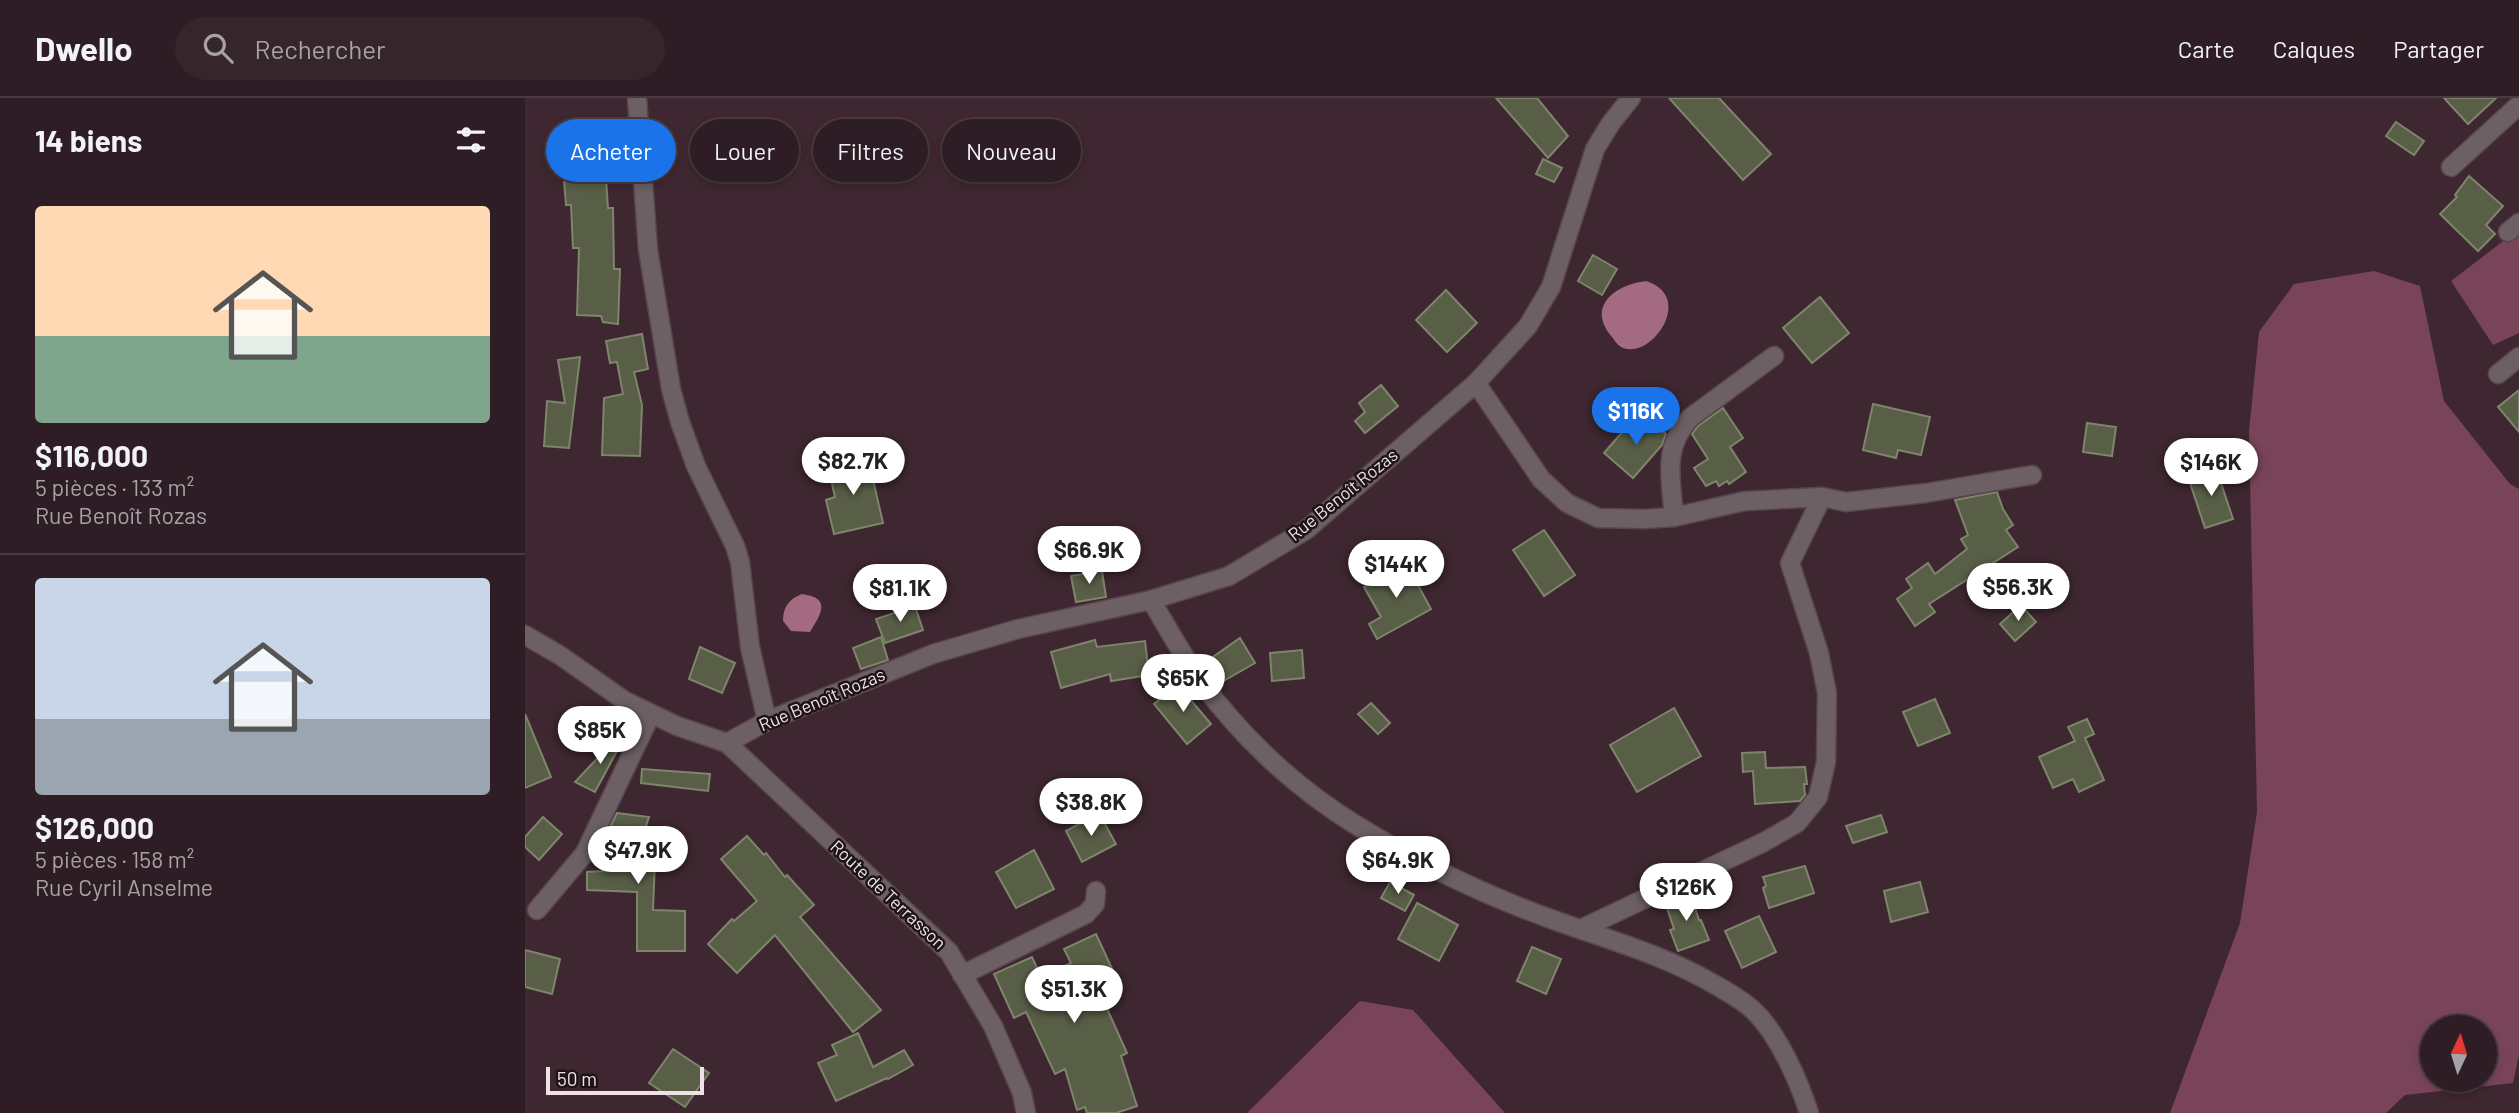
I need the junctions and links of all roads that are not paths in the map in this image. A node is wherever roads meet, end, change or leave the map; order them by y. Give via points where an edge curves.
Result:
1 (637, 98) edge
2 (1631, 98) edge
3 (2519, 105) edge
4 (2451, 167) dead end
5 (1774, 356) dead end
6 (2519, 357) edge
7 (2498, 374) dead end
8 (1476, 383) junction
9 (2032, 475) dead end
10 (1822, 496) junction
11 (1674, 517) junction
12 (1151, 600) junction
13 (525, 635) edge
14 (651, 714) junction
15 (767, 721) junction
16 (727, 743) junction
17 (1096, 891) dead end
18 (537, 910) dead end
19 (1581, 929) junction
20 (962, 975) junction
21 (1026, 1113) edge
22 (1809, 1113) edge

1 - 15 street via 648,250 671,388 696,466 737,554 748,637
2 - 8 street, Rue Benoît Rozas via 1595,149 1551,287 1528,326
3 - 4 street
5 - 11 street via 1678,430 1672,443
6 - 7 street
8 - 11 street via 1541,479 1567,503 1598,518
8 - 12 street, Rue Benoît Rozas via 1306,530 1229,576
9 - 10 street via 1846,502
10 - 11 street via 1745,501
10 - 19 street via 1790,563 1827,693 1826,762 1818,797 1797,823 1763,842
12 - 15 street, Rue Benoît Rozas via 1018,629 933,654
12 - 19 street via 1228,716 1307,791 1406,854 1480,890
13 - 14 street
14 - 16 street
14 - 18 street via 585,853
15 - 16 street, Rue Benoît Rozas
16 - 20 street, Route de Terrasson via 949,952
17 - 20 street via 1095,904 1086,914
19 - 22 street via 1671,961 1755,1012 1783,1051
20 - 21 street, Route de Terrasson via 993,1026

